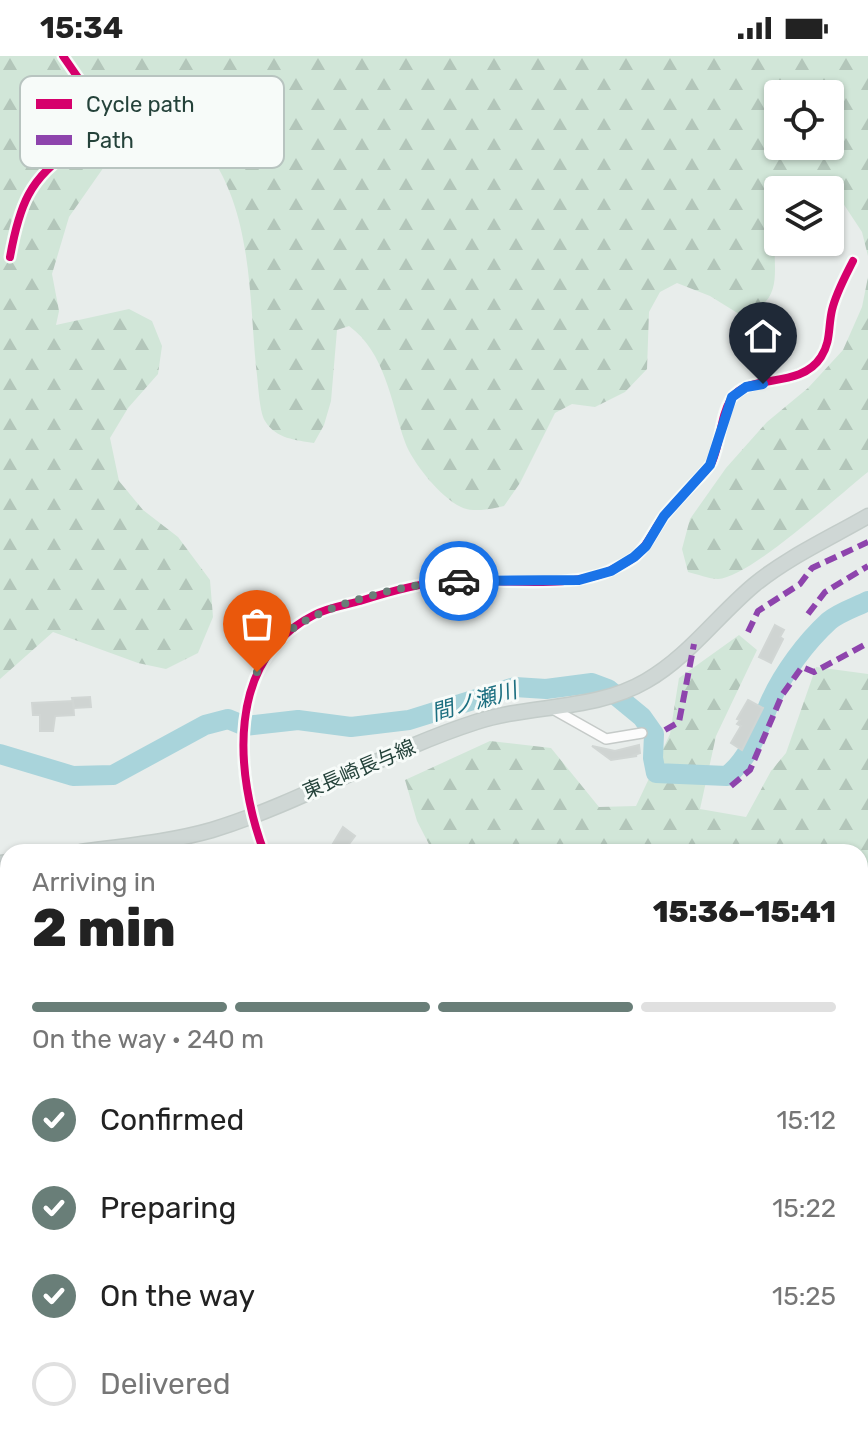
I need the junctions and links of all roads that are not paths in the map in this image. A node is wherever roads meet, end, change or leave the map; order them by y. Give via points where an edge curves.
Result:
1 (63, 56) edge
2 (77, 76) edge
3 (49, 168) edge
4 (10, 257) dead end
5 (853, 261) dead end
6 (868, 516) edge
7 (551, 708) junction
8 (642, 733) dead end
9 (250, 815) junction
10 (138, 844) edge
11 (261, 844) edge

1 - 2 street
3 - 4 street via 31,186 16,220
5 - 9 street via 831,313 829,339 813,367 797,376 746,387 732,397 710,465 634,557 611,571 579,580 445,581 387,592 315,615 290,630 257,672 249,695 243,740
6 - 7 main road, 東長崎長与線 via 757,583 689,649 645,682 621,693
7 - 8 street via 606,739
7 - 9 main road, 東長崎長与線 via 476,721
9 - 10 main road, 東長崎長与線 via 180,838
9 - 11 street

